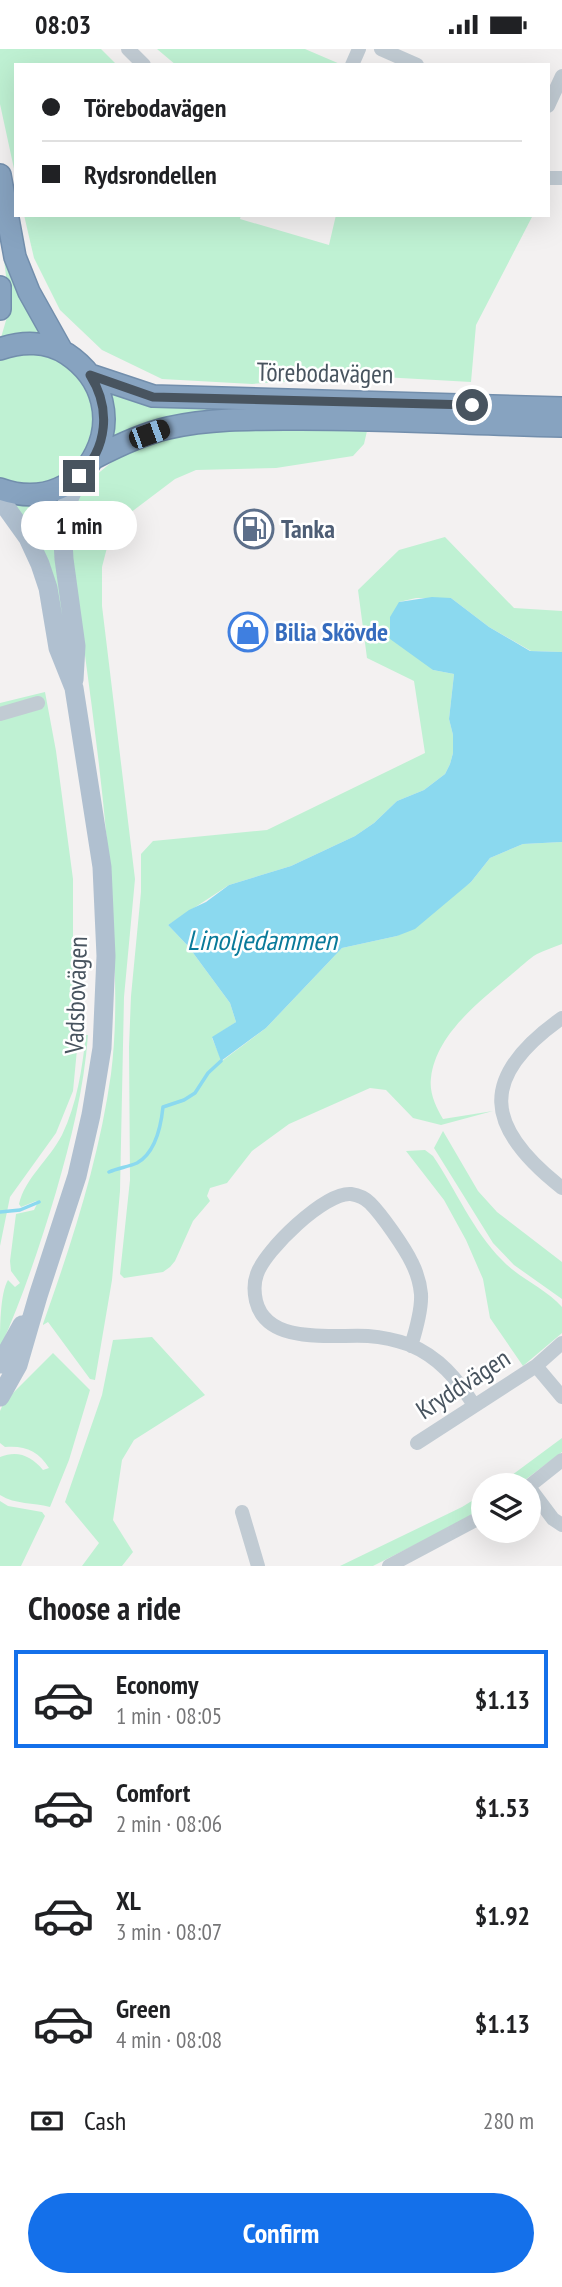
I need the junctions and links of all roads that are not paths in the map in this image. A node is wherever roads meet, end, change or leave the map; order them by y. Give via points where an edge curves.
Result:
1 (128, 49) edge
2 (385, 55) edge
3 (142, 63) edge
4 (411, 63) edge
5 (562, 76) edge
6 (550, 102) edge
7 (0, 175) edge
8 (0, 287) edge
9 (0, 309) edge
10 (0, 349) edge
11 (62, 351) junction
12 (90, 375) junction
13 (562, 408) edge
14 (562, 426) edge
15 (94, 458) junction
16 (79, 476) junction
17 (0, 489) edge
18 (0, 499) edge
19 (74, 688) junction
20 (38, 703) dead end
21 (0, 714) edge
22 (562, 1018) edge
23 (562, 1188) edge
24 (37, 1296) junction
25 (562, 1343) edge
26 (411, 1346) junction
27 (0, 1364) edge
28 (536, 1366) junction
29 (0, 1397) edge
30 (562, 1397) edge
31 (474, 1405) junction
32 (417, 1443) dead end
33 (562, 1460) edge
34 (541, 1477) edge
35 (541, 1503) edge
36 (242, 1512) dead end
37 (471, 1522) edge
38 (562, 1525) edge
39 (258, 1566) edge
40 (389, 1566) edge

1 - 3 street
2 - 4 street
5 - 6 street
7 - 11 highway via 15,257
8 - 9 highway
10 - 11 highway via 37,344
11 - 12 highway
12 - 13 highway, Törebodavägen via 153,397
12 - 15 highway via 105,416
14 - 15 highway, Törebodavägen via 240,419 166,428
15 - 16 highway
16 - 17 highway via 45,493 26,495
16 - 19 main road, Vadsbovägen via 62,524 76,646
18 - 19 main road, Vadsbovägen via 40,563 58,649
19 - 24 main road, Vadsbovägen via 102,867 103,1036 77,1176
20 - 21 street
22 - 23 street via 519,1055 503,1084 500,1103 507,1127 524,1153
24 - 27 main road, Vadsbovägen
24 - 29 main road, Vadsbovägen via 18,1365
25 - 28 street, Kryddvägen
26 - 26 street via 421,1297 418,1277 380,1216 359,1196 337,1196 307,1216 278,1242 258,1273 256,1302 280,1329 296,1334 370,1336
26 - 31 street via 444,1366
28 - 30 street, Kryddvägen
28 - 31 street, Kryddvägen
31 - 32 street, Kryddvägen
33 - 34 street
35 - 38 street
36 - 39 street
37 - 40 street

